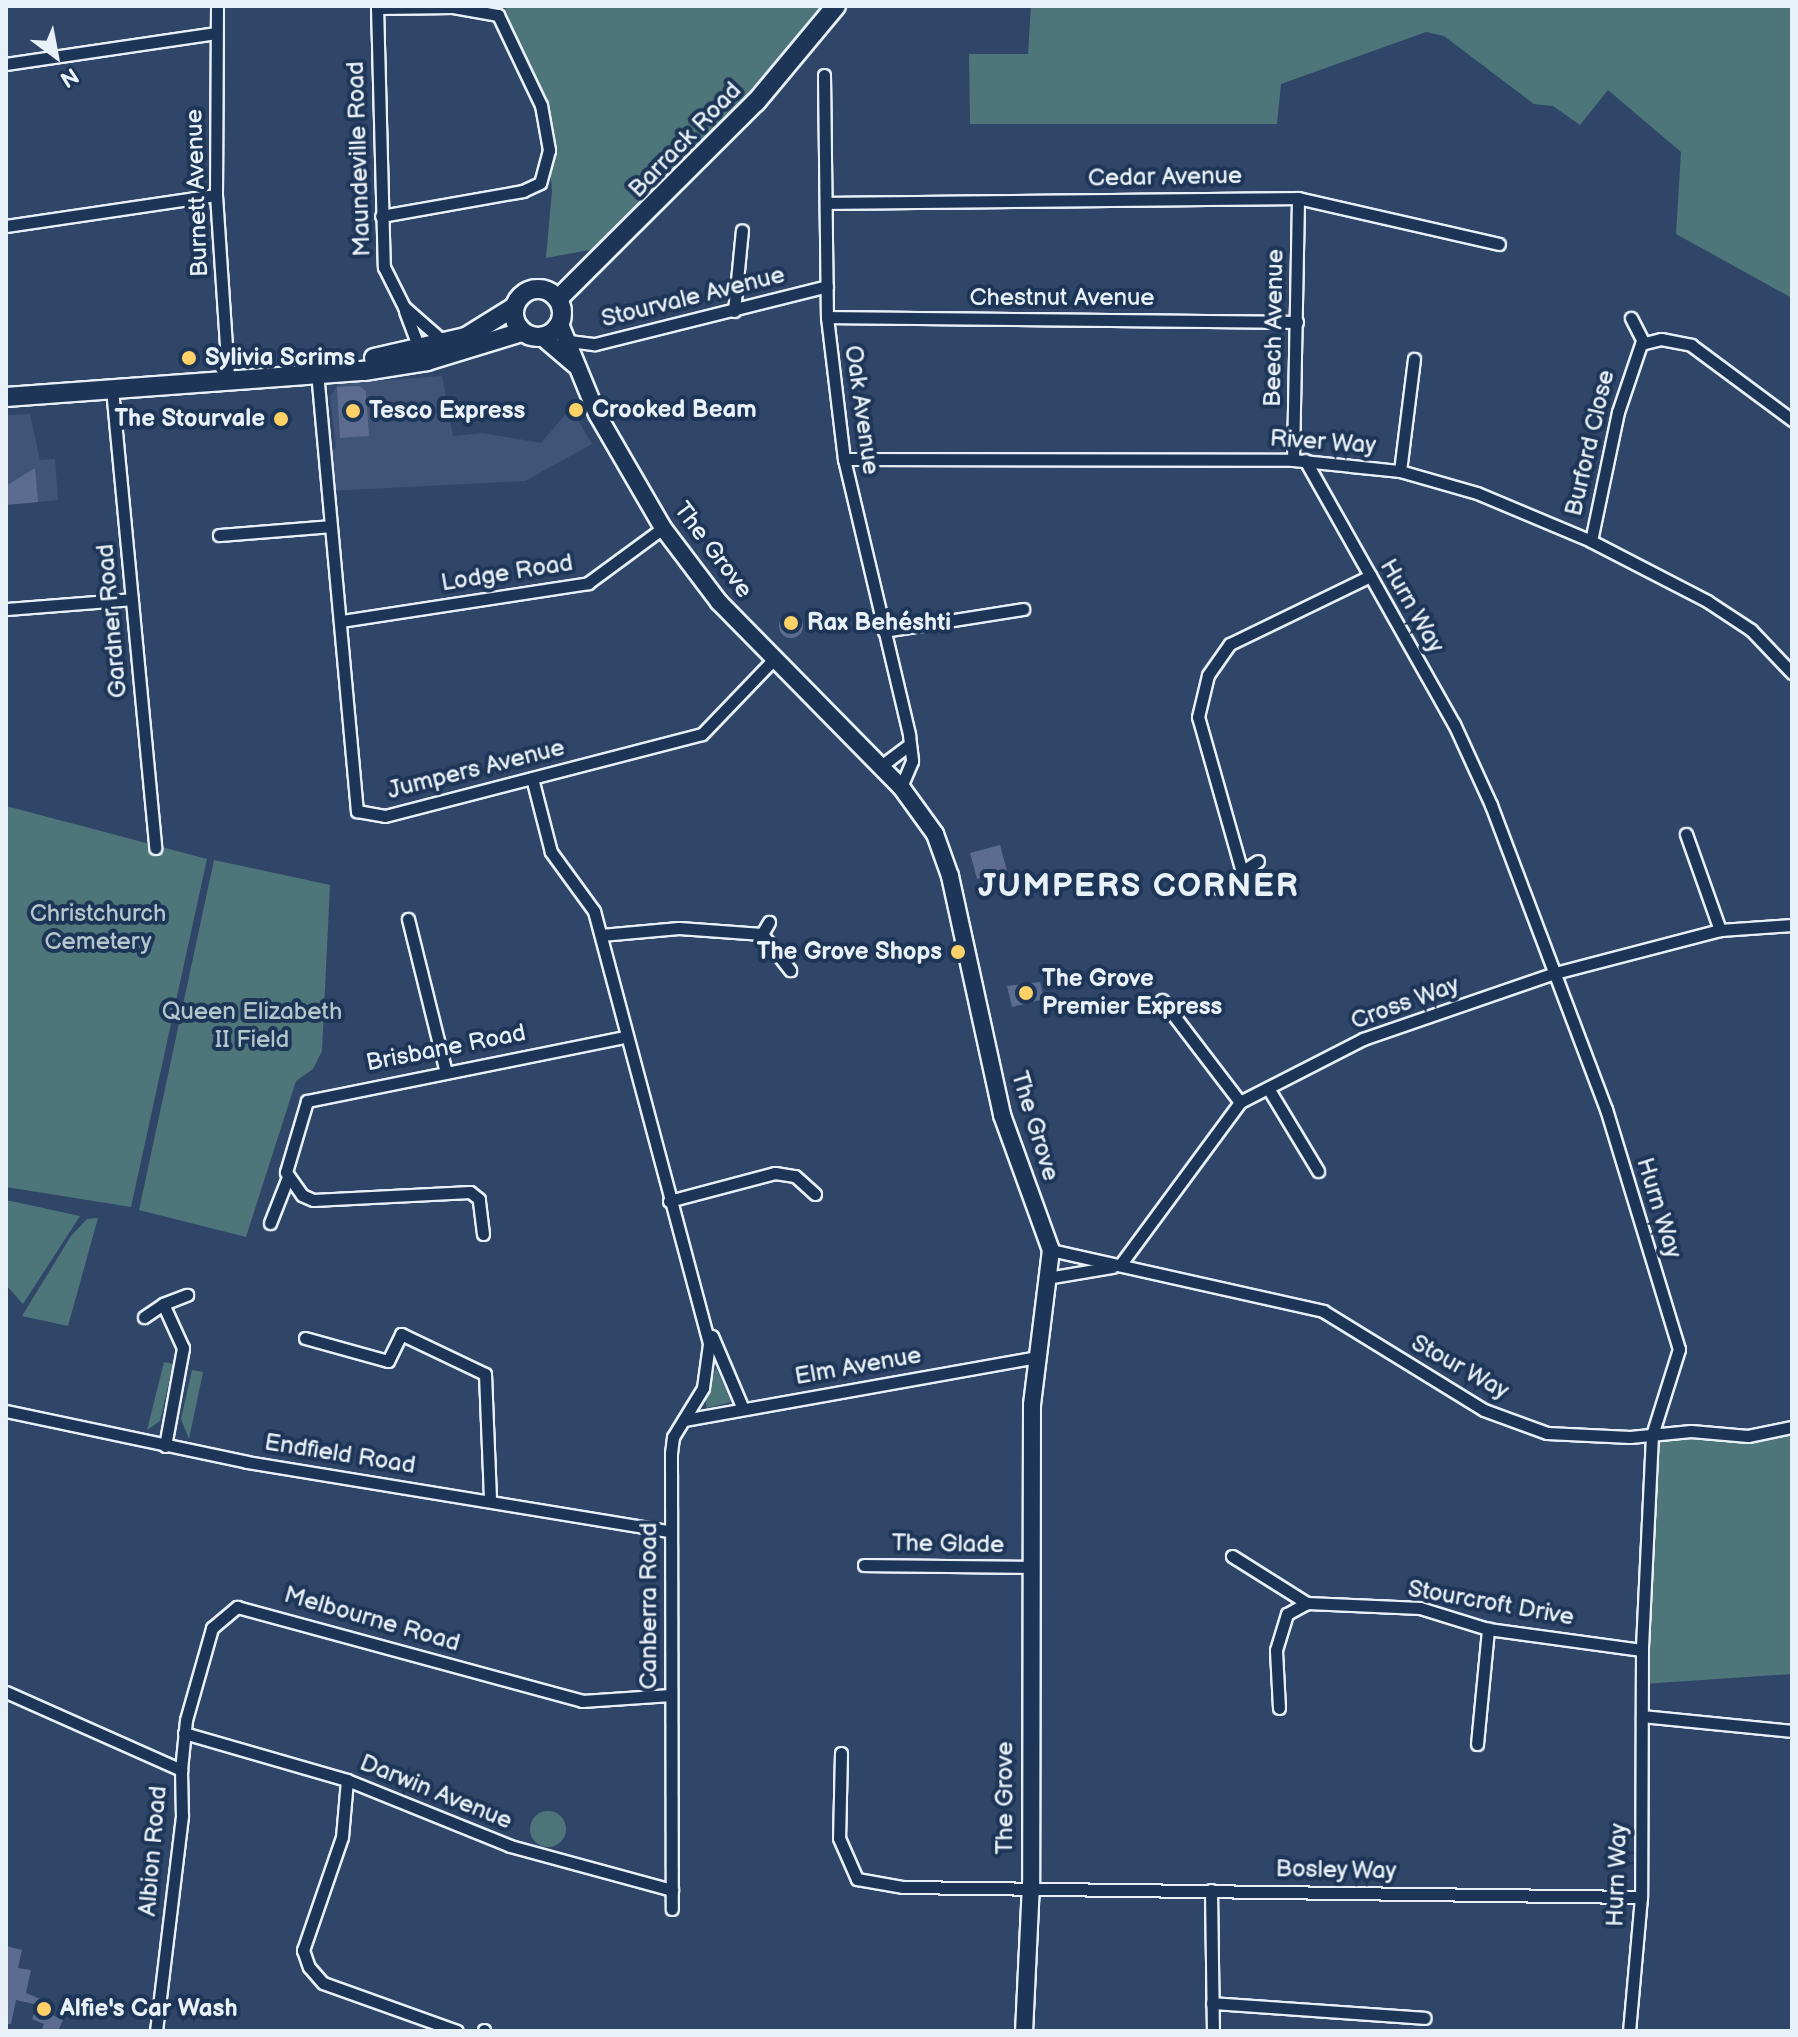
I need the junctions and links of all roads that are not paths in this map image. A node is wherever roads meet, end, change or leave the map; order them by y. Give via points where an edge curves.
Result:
1 (217, 6) edge
2 (836, 6) edge
3 (377, 7) edge
4 (216, 33) junction
5 (6, 64) edge
6 (824, 75) dead end
7 (216, 195) junction
8 (1298, 198) junction
9 (826, 203) junction
10 (381, 216) junction
11 (6, 226) edge
12 (742, 230) dead end
13 (1499, 244) dead end
14 (827, 286) junction
15 (558, 299) junction
16 (404, 307) junction
17 (514, 307) junction
18 (734, 311) junction
19 (827, 317) junction
20 (1631, 318) dead end
21 (1297, 322) junction
22 (560, 324) junction
23 (522, 332) junction
24 (542, 337) junction
25 (569, 341) junction
26 (445, 343) junction
27 (1644, 343) junction
28 (425, 354) junction
29 (1414, 359) dead end
30 (575, 365) junction
31 (317, 372) junction
32 (228, 378) junction
33 (112, 389) junction
34 (6, 397) edge
35 (1792, 420) edge
36 (844, 459) junction
37 (1299, 460) junction
38 (1400, 471) junction
39 (330, 526) junction
40 (663, 528) junction
41 (219, 535) dead end
42 (1591, 541) junction
43 (1370, 576) junction
44 (132, 599) junction
45 (6, 609) edge
46 (1023, 609) dead end
47 (341, 621) junction
48 (884, 631) junction
49 (773, 660) junction
50 (1792, 673) edge
51 (909, 745) junction
52 (881, 766) junction
53 (532, 778) junction
54 (901, 787) junction
55 (1686, 834) dead end
56 (155, 848) dead end
57 (1258, 861) dead end
58 (1242, 872) junction
59 (1218, 888) dead end
60 (408, 919) dead end
61 (769, 922) dead end
62 (1792, 925) edge
63 (1720, 930) junction
64 (762, 934) junction
65 (601, 935) junction
66 (790, 970) dead end
67 (1555, 973) junction
68 (1162, 1000) dead end
69 (625, 1037) junction
70 (445, 1069) junction
71 (1268, 1088) junction
72 (1240, 1102) junction
73 (1318, 1171) dead end
74 (288, 1177) junction
75 (815, 1194) dead end
76 (669, 1201) junction
77 (270, 1223) dead end
78 (483, 1234) dead end
79 (1051, 1250) junction
80 (1120, 1265) junction
81 (1047, 1278) junction
82 (187, 1295) dead end
83 (163, 1304) junction
84 (703, 1314) junction
85 (144, 1317) dead end
86 (305, 1338) dead end
87 (1039, 1357) junction
88 (743, 1409) junction
89 (7, 1415) edge
90 (684, 1420) junction
91 (1792, 1427) edge
92 (1652, 1435) junction
93 (165, 1446) junction
94 (490, 1499) junction
95 (669, 1531) junction
96 (1232, 1556) dead end
97 (864, 1565) dead end
98 (1032, 1567) junction
99 (1307, 1603) junction
100 (1488, 1629) junction
101 (1642, 1650) junction
102 (6, 1692) edge
103 (671, 1695) junction
104 (1279, 1708) dead end
105 (1642, 1716) junction
106 (1792, 1731) edge
107 (184, 1733) junction
108 (1477, 1744) dead end
109 (841, 1753) dead end
110 (181, 1770) junction
111 (347, 1780) junction
112 (1031, 1884) junction
113 (672, 1890) junction
114 (1211, 1890) junction
115 (1641, 1897) junction
116 (672, 1909) dead end
117 (1212, 2003) junction
118 (1424, 2018) dead end
119 (156, 2031) edge
120 (457, 2031) edge
121 (1024, 2031) edge
122 (1213, 2031) edge
123 (1629, 2031) edge

1 - 4 street, Burnett Avenue
2 - 15 main road, Barrack Road via 756,102
3 - 10 street, Maundeville Road
3 - 10 street via 466,8 498,15 541,105 549,150 540,183 523,191
4 - 5 street
4 - 7 street, Burnett Avenue
6 - 9 street, Oak Avenue
7 - 11 street
7 - 32 street, Burnett Avenue
8 - 9 street, Cedar Avenue
8 - 13 street, Cedar Avenue
8 - 21 street, Beech Avenue
9 - 14 street, Oak Avenue
10 - 16 street, Maundeville Road via 384,267
12 - 18 street
14 - 18 street, Stourvale Avenue
14 - 19 street, Oak Avenue
15 - 17 main road via 534,289
15 - 22 main road
16 - 26 street, Maundeville Road
16 - 28 street, Maundeville Road
17 - 23 main road
17 - 26 main road via 485,329
18 - 25 street, Stourvale Avenue via 595,344
19 - 21 street, Chestnut Avenue
19 - 36 street, Oak Avenue
20 - 27 street
21 - 37 street, Beech Avenue
22 - 24 main road
22 - 25 street, The Grove
23 - 24 main road
23 - 28 main road
24 - 30 street, The Grove
25 - 30 street, The Grove
26 - 28 main road
27 - 35 street via 1691,345
27 - 42 street, Burford Close via 1631,362
28 - 31 main road
29 - 38 street
30 - 40 street, The Grove
31 - 32 main road
31 - 39 street, Jumpers Avenue
32 - 33 main road
33 - 34 main road
33 - 44 street, Gardner Road
36 - 37 street, River Way
36 - 48 street, Oak Avenue
37 - 38 street, River Way
37 - 43 street, Hurn Way
38 - 42 street, River Way via 1477,493
39 - 41 street
39 - 47 street, Jumpers Avenue
40 - 47 street, Lodge Road via 588,583
40 - 49 street, The Grove
42 - 50 street, River Way via 1729,616
43 - 58 street via 1230,644 1208,675 1198,717
43 - 67 street, Hurn Way via 1454,724
44 - 45 street
44 - 56 street, Gardner Road
46 - 48 street
47 - 53 street, Jumpers Avenue via 357,811 385,816
48 - 51 street, Oak Avenue
49 - 52 street, The Grove
49 - 53 street, Jumpers Avenue via 702,734
51 - 52 street
51 - 54 street, Oak Avenue via 912,761
52 - 54 street, The Grove
53 - 65 street, Canberra Road via 551,852 586,895
54 - 79 street, The Grove via 943,853 1002,1115
55 - 63 street
57 - 58 street
58 - 59 street
60 - 70 street
61 - 64 street
62 - 63 street, Cross Way
63 - 67 street, Cross Way
64 - 65 street via 679,928
64 - 66 street
65 - 69 street, Canberra Road
67 - 71 street, Cross Way via 1363,1039
67 - 92 street, Hurn Way via 1606,1109 1679,1349
68 - 72 street
69 - 70 street, Brisbane Road
69 - 76 street, Canberra Road
70 - 74 street, Brisbane Road via 307,1101
71 - 72 street, Cross Way
71 - 73 street
72 - 80 street, Cross Way
74 - 77 street, Brisbane Road
74 - 78 street via 313,1200 476,1194
75 - 76 street via 795,1176 775,1173
76 - 84 street, Canberra Road
79 - 80 street, Stour Way
79 - 81 street, The Grove
80 - 81 street, Stour Way
80 - 92 street, Stour Way via 1323,1311 1484,1410 1547,1433
81 - 87 street, The Grove
82 - 83 street
83 - 85 street
83 - 93 street via 183,1348
84 - 88 street, Canberra Road
84 - 90 street, Canberra Road via 708,1367
86 - 94 street via 388,1361 401,1334 485,1374
87 - 88 street, Elm Avenue
87 - 98 street, The Grove via 1032,1405
88 - 90 street, Elm Avenue
89 - 93 street, Endfield Road
90 - 95 street, Canberra Road via 673,1437
91 - 92 street, Stour Way via 1748,1436
92 - 101 street, Hurn Way
93 - 94 street, Endfield Road
94 - 95 street, Endfield Road
95 - 103 street, Canberra Road
96 - 99 street
97 - 98 street, The Glade
98 - 112 street, The Grove
99 - 100 street, Stourcroft Drive via 1420,1608
99 - 104 street via 1287,1614 1276,1650
100 - 101 street, Stourcroft Drive
100 - 108 street
101 - 105 street, Hurn Way
102 - 110 street, Albion Road
103 - 107 street, Melbourne Road via 582,1701 237,1607 212,1628
103 - 113 street, Canberra Road
105 - 106 street
105 - 115 street, Hurn Way
107 - 110 street, Melbourne Road
107 - 111 street, Darwin Avenue
109 - 112 street, Bosley Way via 839,1838 857,1879 903,1887
110 - 119 street, Albion Road via 182,1816
111 - 113 street, Darwin Avenue via 510,1846
111 - 120 street via 342,1837 303,1950 309,1967 323,1983
112 - 114 street, Bosley Way
112 - 121 street, The Grove
113 - 116 street, Canberra Road
114 - 115 street, Bosley Way
114 - 117 street
115 - 123 street, Hurn Way
117 - 118 street
117 - 122 street

